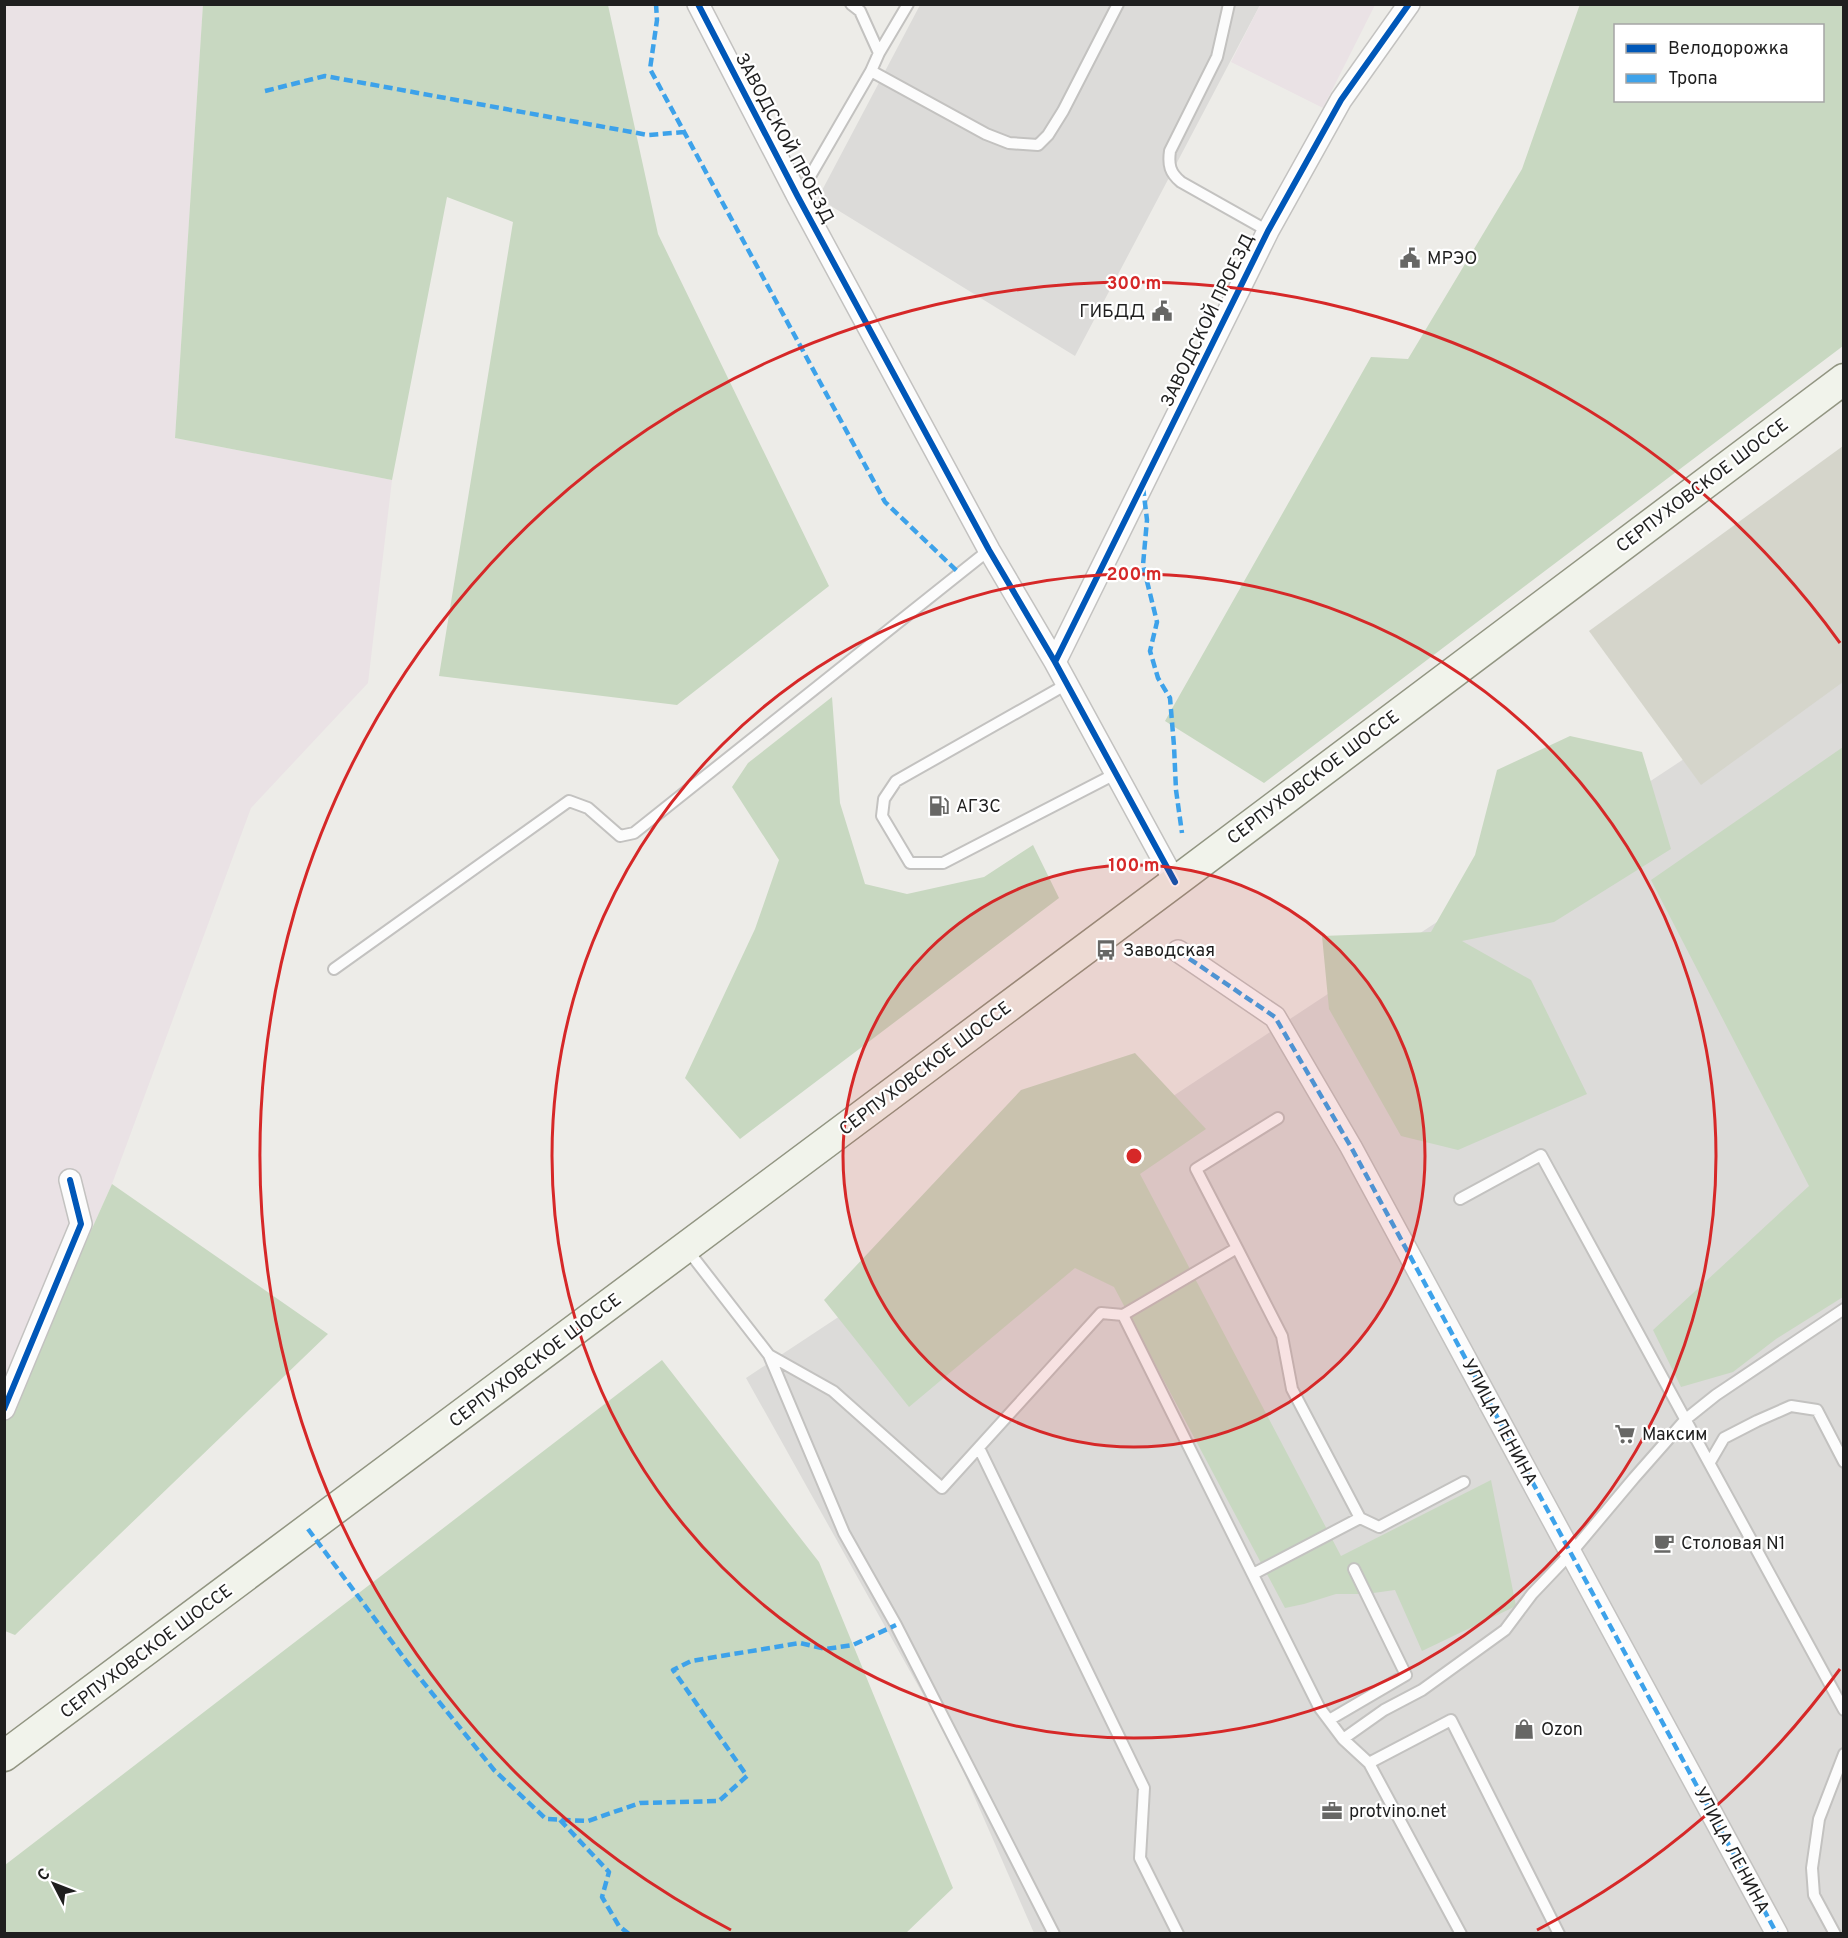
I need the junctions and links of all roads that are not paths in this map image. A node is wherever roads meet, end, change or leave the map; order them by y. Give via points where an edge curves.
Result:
1 (698, 4) edge
2 (851, 4) edge
3 (908, 4) edge
4 (1118, 4) edge
5 (1229, 4) edge
6 (1409, 4) edge
7 (879, 53) junction
8 (871, 71) junction
9 (798, 197) junction
10 (1268, 231) junction
11 (1844, 379) edge
12 (989, 550) junction
13 (1055, 662) junction
14 (1067, 684) junction
15 (1115, 774) junction
16 (1175, 882) junction
17 (1178, 951) dead end
18 (334, 969) dead end
19 (1278, 1118) dead end
20 (70, 1180) dead end
21 (1460, 1199) dead end
22 (686, 1247) junction
23 (1237, 1248) junction
24 (1844, 1309) edge
25 (1123, 1315) junction
26 (769, 1355) junction
27 (4, 1409) edge
28 (1686, 1419) junction
29 (979, 1448) junction
30 (1710, 1462) junction
31 (1844, 1462) edge
32 (1464, 1482) dead end
33 (1360, 1518) junction
34 (1571, 1553) junction
35 (1354, 1569) dead end
36 (1253, 1574) junction
37 (1844, 1710) edge
38 (1329, 1720) junction
39 (1343, 1739) junction
40 (4, 1756) edge
41 (1842, 1762) edge
42 (1369, 1763) junction
43 (1054, 1934) edge
44 (1178, 1934) edge
45 (1461, 1934) edge
46 (1559, 1934) edge
47 (1777, 1934) edge
48 (1834, 1934) edge

1 - 9 street, ЗАВОДСКОЙ ПРОЕЗД
2 - 7 lane via 860,10
3 - 7 lane
4 - 8 lane via 1063,111 1038,145 1009,143 986,134
5 - 10 lane via 1217,57 1170,151 1168,164 1181,182
6 - 10 street, ЗАВОДСКОЙ ПРОЕЗД via 1341,100
7 - 8 lane
8 - 9 lane
9 - 12 street, ЗАВОДСКОЙ ПРОЕЗД
10 - 13 street, ЗАВОДСКОЙ ПРОЕЗД
11 - 16 main road, СЕРПУХОВСКОЕ ШОССЕ
12 - 13 street, ЗАВОДСКОЙ ПРОЕЗД
12 - 18 lane via 634,833 620,836 588,808 569,801
13 - 14 street, ЗАВОДСКОЙ ПРОЕЗД
14 - 15 street, ЗАВОДСКОЙ ПРОЕЗД
14 - 15 lane via 896,781 884,799 882,816 910,863 943,863
15 - 16 street, ЗАВОДСКОЙ ПРОЕЗД
16 - 22 main road, СЕРПУХОВСКОЕ ШОССЕ
17 - 34 street, УЛИЦА ЛЕНИНА via 1275,1017 1351,1147
19 - 23 lane via 1196,1169
20 - 27 street via 81,1224
21 - 28 lane via 1541,1155
22 - 26 lane
22 - 40 main road, СЕРПУХОВСКОЕ ШОССЕ
23 - 25 lane
23 - 33 lane via 1282,1335 1292,1389
24 - 28 lane
25 - 29 lane via 1101,1313
25 - 36 lane
26 - 29 lane via 833,1391 942,1488
26 - 43 lane via 844,1533 896,1625
28 - 30 lane
28 - 34 lane
29 - 44 lane via 1144,1788 1140,1858
30 - 31 lane via 1724,1438 1791,1406 1817,1410
30 - 37 lane
32 - 33 lane via 1379,1527
33 - 36 lane
34 - 39 lane via 1505,1630 1422,1690 1384,1710
34 - 47 street, УЛИЦА ЛЕНИНА
35 - 38 lane via 1406,1675
36 - 38 lane
38 - 39 lane
39 - 42 lane
41 - 48 lane via 1819,1819 1812,1868 1814,1895
42 - 45 lane
42 - 46 lane via 1451,1720

